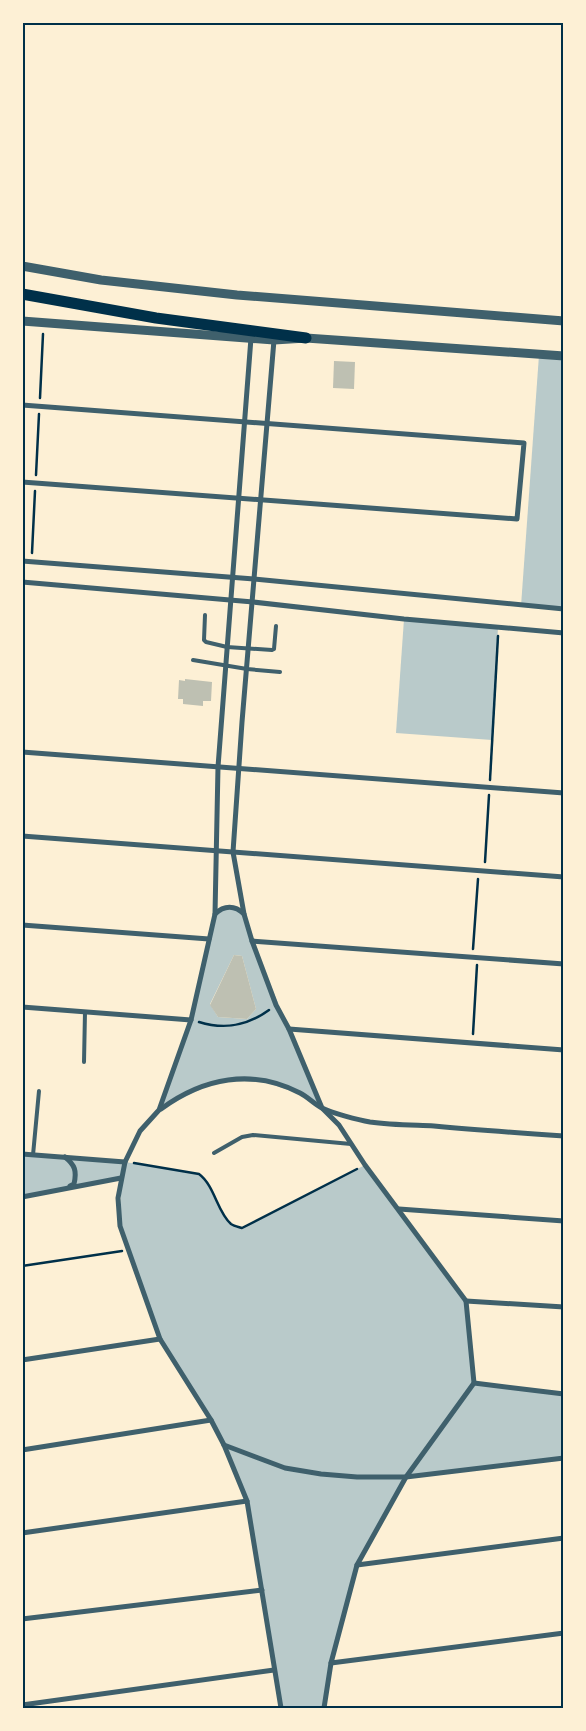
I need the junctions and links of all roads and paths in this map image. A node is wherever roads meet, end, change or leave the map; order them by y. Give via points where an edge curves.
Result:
1 (22, 266) edge
2 (22, 294) edge
3 (22, 321) edge
4 (564, 321) edge
5 (44, 332) dead end
6 (251, 338) junction
7 (306, 338) junction
8 (274, 340) junction
9 (564, 356) edge
10 (22, 406) edge
11 (40, 407) junction
12 (245, 422) junction
13 (267, 424) junction
14 (22, 482) edge
15 (36, 483) junction
16 (239, 498) junction
17 (261, 500) junction
18 (22, 561) edge
19 (32, 562) junction
20 (232, 577) junction
21 (254, 579) junction
22 (22, 582) edge
23 (230, 600) junction
24 (252, 602) junction
25 (564, 610) edge
26 (205, 615) dead end
27 (276, 626) dead end
28 (498, 627) junction
29 (564, 633) edge
30 (227, 647) junction
31 (249, 649) junction
32 (192, 660) dead end
33 (225, 665) junction
34 (247, 669) junction
35 (280, 672) dead end
36 (564, 728) edge
37 (562, 742) edge
38 (22, 752) edge
39 (218, 766) junction
40 (238, 768) junction
41 (489, 787) junction
42 (564, 793) edge
43 (22, 836) edge
44 (216, 850) junction
45 (233, 852) junction
46 (478, 870) junction
47 (485, 871) junction
48 (564, 877) edge
49 (215, 914) junction
50 (244, 914) junction
51 (22, 925) edge
52 (210, 939) junction
53 (252, 942) junction
54 (475, 958) junction
55 (564, 964) edge
56 (276, 1004) junction
57 (22, 1007) edge
58 (85, 1012) junction
59 (191, 1020) junction
60 (289, 1029) junction
61 (472, 1043) junction
62 (564, 1050) edge
63 (84, 1062) dead end
64 (39, 1091) dead end
65 (322, 1108) junction
66 (159, 1110) junction
67 (564, 1136) edge
68 (351, 1144) junction
69 (214, 1153) dead end
70 (22, 1154) edge
71 (33, 1155) junction
72 (64, 1157) junction
73 (125, 1162) junction
74 (365, 1164) junction
75 (121, 1178) junction
76 (66, 1189) junction
77 (22, 1197) edge
78 (399, 1210) junction
79 (564, 1221) edge
80 (128, 1250) junction
81 (22, 1266) edge
82 (466, 1301) junction
83 (564, 1307) edge
84 (160, 1339) junction
85 (22, 1360) edge
86 (474, 1383) junction
87 (564, 1394) edge
88 (211, 1420) junction
89 (224, 1445) junction
90 (22, 1450) edge
91 (564, 1458) edge
92 (406, 1477) junction
93 (247, 1501) junction
94 (22, 1533) edge
95 (564, 1538) edge
96 (357, 1565) junction
97 (262, 1590) junction
98 (22, 1619) edge
99 (564, 1633) edge
100 (331, 1663) junction
101 (274, 1670) junction
102 (22, 1705) edge
103 (282, 1708) edge
104 (324, 1708) edge

1 - 4 street via 101,280 237,295
2 - 7 main road via 119,312
3 - 6 street
5 - 11 path
6 - 8 street
6 - 12 street
7 - 8 street
7 - 9 street
8 - 13 street
10 - 11 street
11 - 12 street
11 - 15 path
12 - 13 street
12 - 16 street
13 - 17 street
13 - 17 street via 524,443 517,519
14 - 15 street
15 - 16 street
15 - 19 path
16 - 17 street
16 - 20 street
17 - 21 street
18 - 19 street
19 - 20 street
20 - 21 street
20 - 23 street
21 - 24 street
21 - 25 street
22 - 23 street
23 - 24 street
23 - 30 street
24 - 28 street
24 - 31 street
26 - 30 lane via 204,640
27 - 31 lane via 273,650
28 - 29 street
28 - 41 path
30 - 31 lane
30 - 33 street
31 - 34 street
32 - 33 lane
33 - 34 lane
33 - 39 street
34 - 35 lane
34 - 40 street
36 - 37 lane
38 - 39 street
39 - 40 street
39 - 44 street
40 - 41 street
40 - 45 street
41 - 42 street
41 - 47 path
43 - 44 street
44 - 45 street
44 - 49 street
45 - 46 street
45 - 50 street
46 - 47 street
46 - 54 path
47 - 48 street
49 - 50 street via 227,907 236,908
49 - 52 street
50 - 53 street
51 - 52 street
52 - 59 street
53 - 54 street
53 - 56 street
54 - 55 street
54 - 61 path
56 - 59 path via 258,1018 236,1026 213,1026
56 - 60 street
57 - 58 street
58 - 59 street
58 - 63 lane
59 - 66 street
60 - 61 street
60 - 65 street
61 - 62 street
64 - 71 lane
65 - 66 street via 280,1085 238,1079 196,1087
65 - 67 street via 368,1122
65 - 68 street via 339,1125
66 - 73 street via 140,1132
68 - 69 lane via 253,1135 242,1137
68 - 74 street
70 - 71 street
71 - 72 street
72 - 73 street
72 - 76 street via 73,1164 76,1173 74,1184
73 - 74 path via 198,1174 205,1179 228,1219 242,1228
73 - 75 street
74 - 78 street
75 - 76 street
75 - 80 street via 118,1198 120,1226
76 - 77 street
78 - 79 street
78 - 82 street
80 - 81 path
80 - 84 street
82 - 83 street
82 - 86 street
84 - 85 street
84 - 88 street
86 - 87 street
86 - 92 street
88 - 89 street
88 - 90 street
89 - 92 street via 294,1470 357,1477
89 - 93 street
91 - 92 street
92 - 96 street
93 - 94 street
93 - 97 street
95 - 96 street
96 - 100 street
97 - 98 street
97 - 101 street
99 - 100 street
100 - 104 street
101 - 102 street
101 - 103 street

